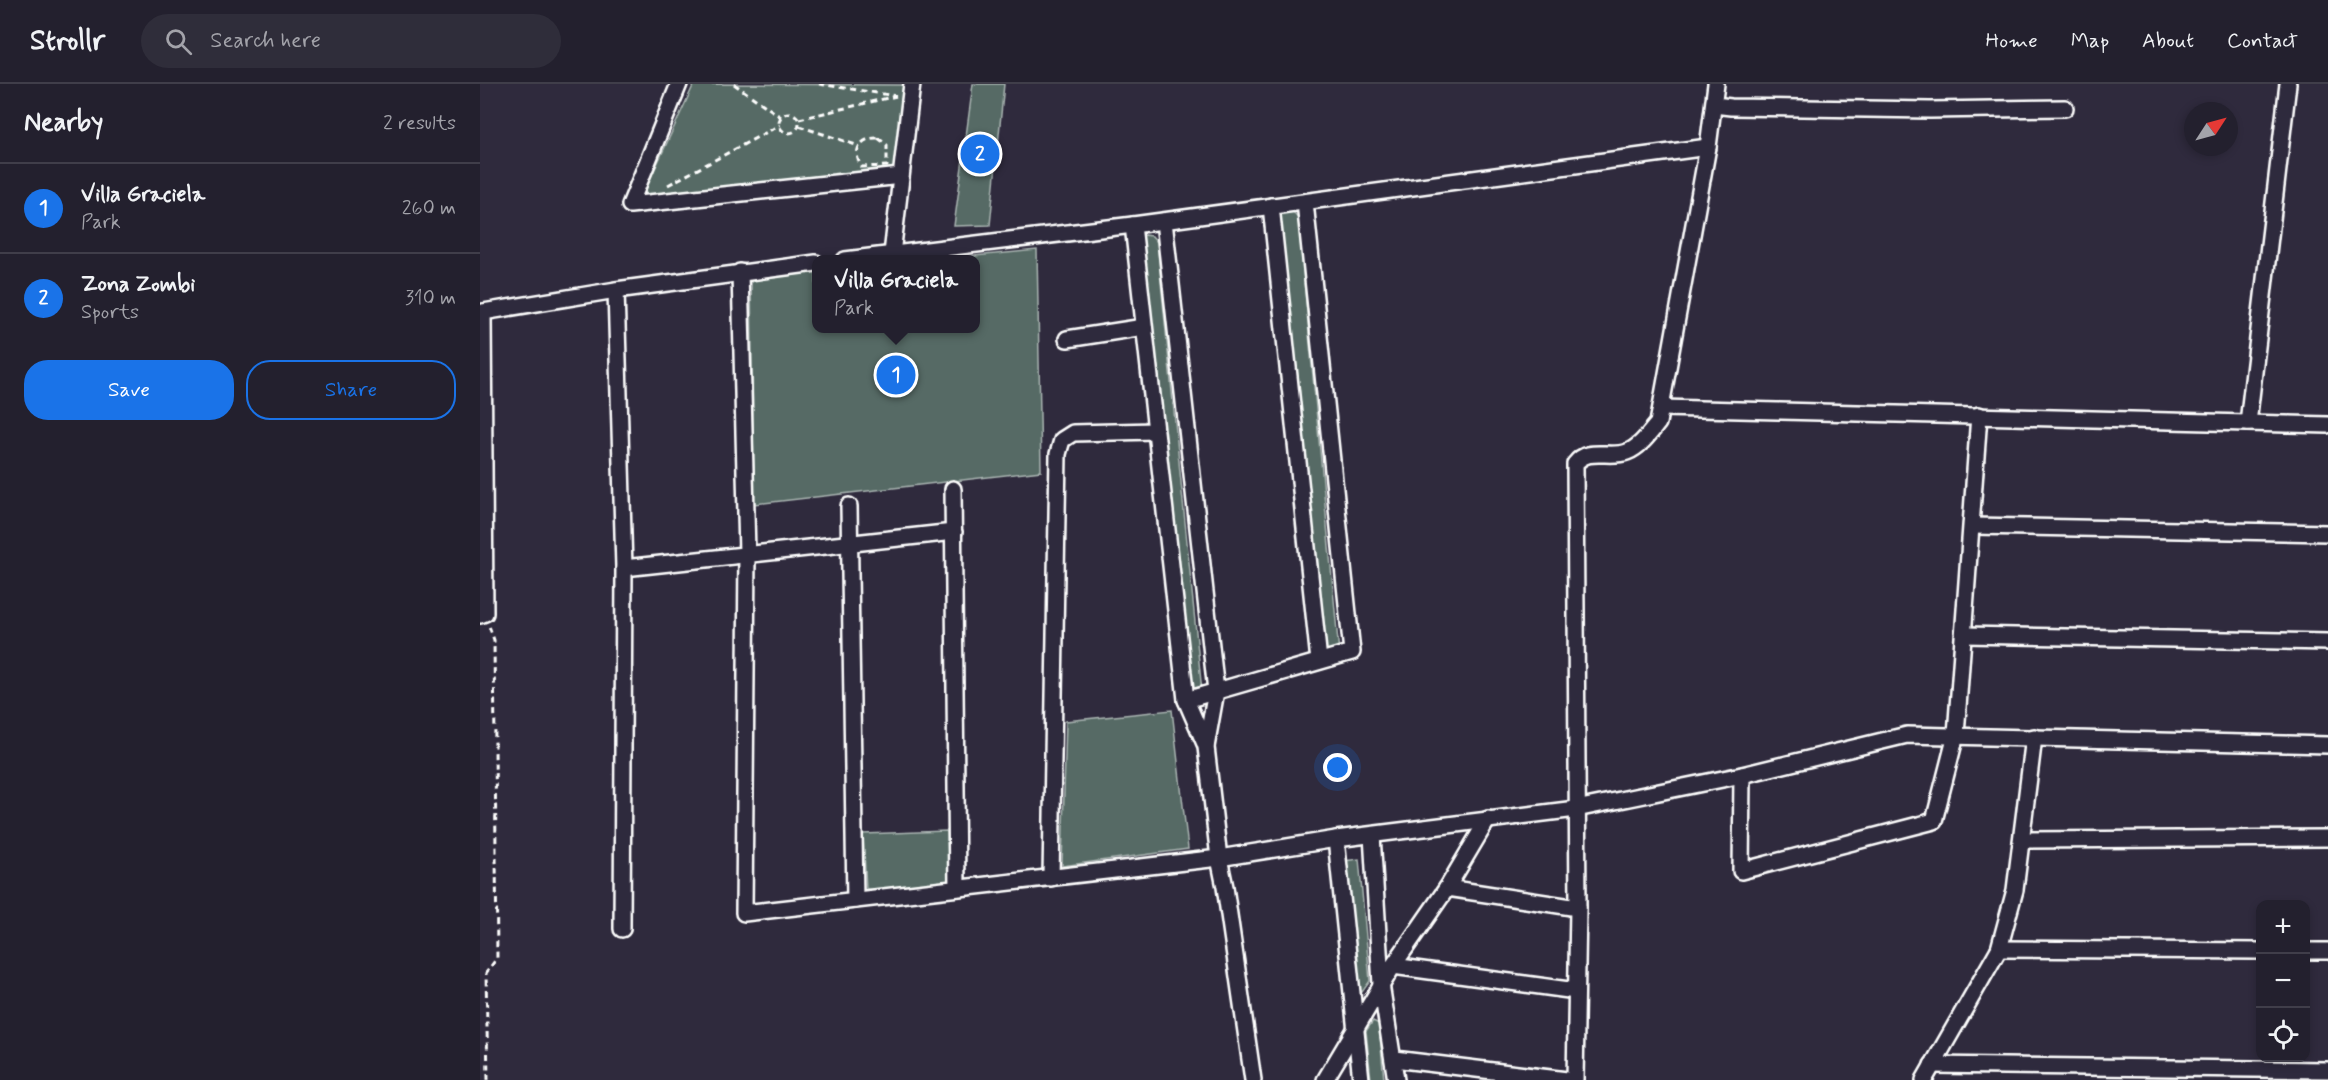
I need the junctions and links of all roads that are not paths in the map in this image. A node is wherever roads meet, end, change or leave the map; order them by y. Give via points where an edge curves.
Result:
1 (679, 84) edge
2 (1716, 84) edge
3 (2288, 84) edge
4 (905, 87) edge
5 (1714, 105) junction
6 (2065, 108) dead end
7 (1708, 147) junction
8 (901, 176) junction
9 (1305, 202) junction
10 (1271, 206) junction
11 (1164, 221) junction
12 (1133, 225) junction
13 (892, 254) junction
14 (884, 255) edge
15 (812, 263) edge
16 (740, 272) junction
17 (616, 290) junction
18 (1144, 327) junction
19 (1067, 339) dead end
20 (1662, 408) junction
21 (1979, 415) junction
22 (2247, 423) junction
23 (2328, 425) edge
24 (1155, 431) junction
25 (953, 489) dead end
26 (849, 506) dead end
27 (1972, 526) junction
28 (954, 532) junction
29 (2328, 533) edge
30 (850, 543) junction
31 (747, 553) junction
32 (624, 568) junction
33 (482, 614) edge
34 (1965, 635) junction
35 (2328, 642) edge
36 (1319, 661) junction
37 (1216, 691) junction
38 (1186, 699) junction
39 (1956, 735) junction
40 (2034, 737) junction
41 (2328, 745) edge
42 (1206, 747) junction
43 (1742, 775) junction
44 (1576, 809) junction
45 (1488, 819) junction
46 (1372, 835) junction
47 (2328, 838) edge
48 (1336, 839) junction
49 (2023, 840) junction
50 (1219, 858) junction
51 (1052, 878) junction
52 (957, 888) junction
53 (1447, 888) junction
54 (855, 900) junction
55 (1578, 908) junction
56 (622, 929) dead end
57 (1999, 949) junction
58 (2256, 951) edge
59 (2310, 951) edge
60 (2328, 951) edge
61 (1393, 966) junction
62 (1381, 984) junction
63 (1576, 991) junction
64 (1357, 1027) junction
65 (1394, 1059) junction
66 (1932, 1065) junction
67 (2328, 1070) edge
68 (1253, 1080) edge
69 (1325, 1080) edge
70 (1361, 1080) edge
71 (1396, 1080) edge
72 (1567, 1080) edge
73 (1575, 1080) edge
74 (1924, 1080) edge

1 - 8 street via 630,206
2 - 5 street
3 - 22 street
4 - 8 street
5 - 6 street via 1930,110
5 - 7 street
7 - 9 street
7 - 20 street
8 - 13 street
9 - 10 street
9 - 36 street via 1352,652
10 - 11 street
10 - 36 street
11 - 12 street
11 - 37 street
12 - 13 street
12 - 18 street
13 - 14 street
15 - 16 street
16 - 17 street
16 - 31 street
17 - 32 street
17 - 33 street via 483,312
18 - 19 street
18 - 24 street
20 - 21 street
20 - 44 street via 1658,423 1638,446 1626,453 1587,453 1575,464
21 - 22 street
21 - 27 street
22 - 23 street
24 - 38 street
24 - 51 street via 1073,433 1062,440 1058,454
25 - 28 street
26 - 30 street
27 - 29 street
27 - 34 street
28 - 30 street
28 - 52 street
30 - 31 street
30 - 54 street
31 - 32 street
31 - 54 street via 744,913
32 - 56 street
34 - 35 street
34 - 39 street
36 - 37 street
37 - 38 street
37 - 42 street
38 - 42 street
39 - 40 street
39 - 43 street via 1907,735
39 - 43 street via 1934,821 1741,870
40 - 41 street
40 - 49 street
42 - 50 street
43 - 44 street
44 - 45 street
44 - 55 street
45 - 46 street
45 - 53 street
46 - 48 street
46 - 62 street
47 - 49 street
48 - 50 street
48 - 64 street
49 - 57 street
50 - 51 street
50 - 68 street
51 - 52 street
52 - 54 street
53 - 55 street
53 - 61 street
55 - 63 street
57 - 58 street
57 - 66 street
59 - 60 street
61 - 62 street
61 - 63 street
62 - 64 street
62 - 65 street
63 - 73 street
64 - 69 street
64 - 70 street
65 - 71 street
65 - 72 street
66 - 67 street
66 - 74 street

